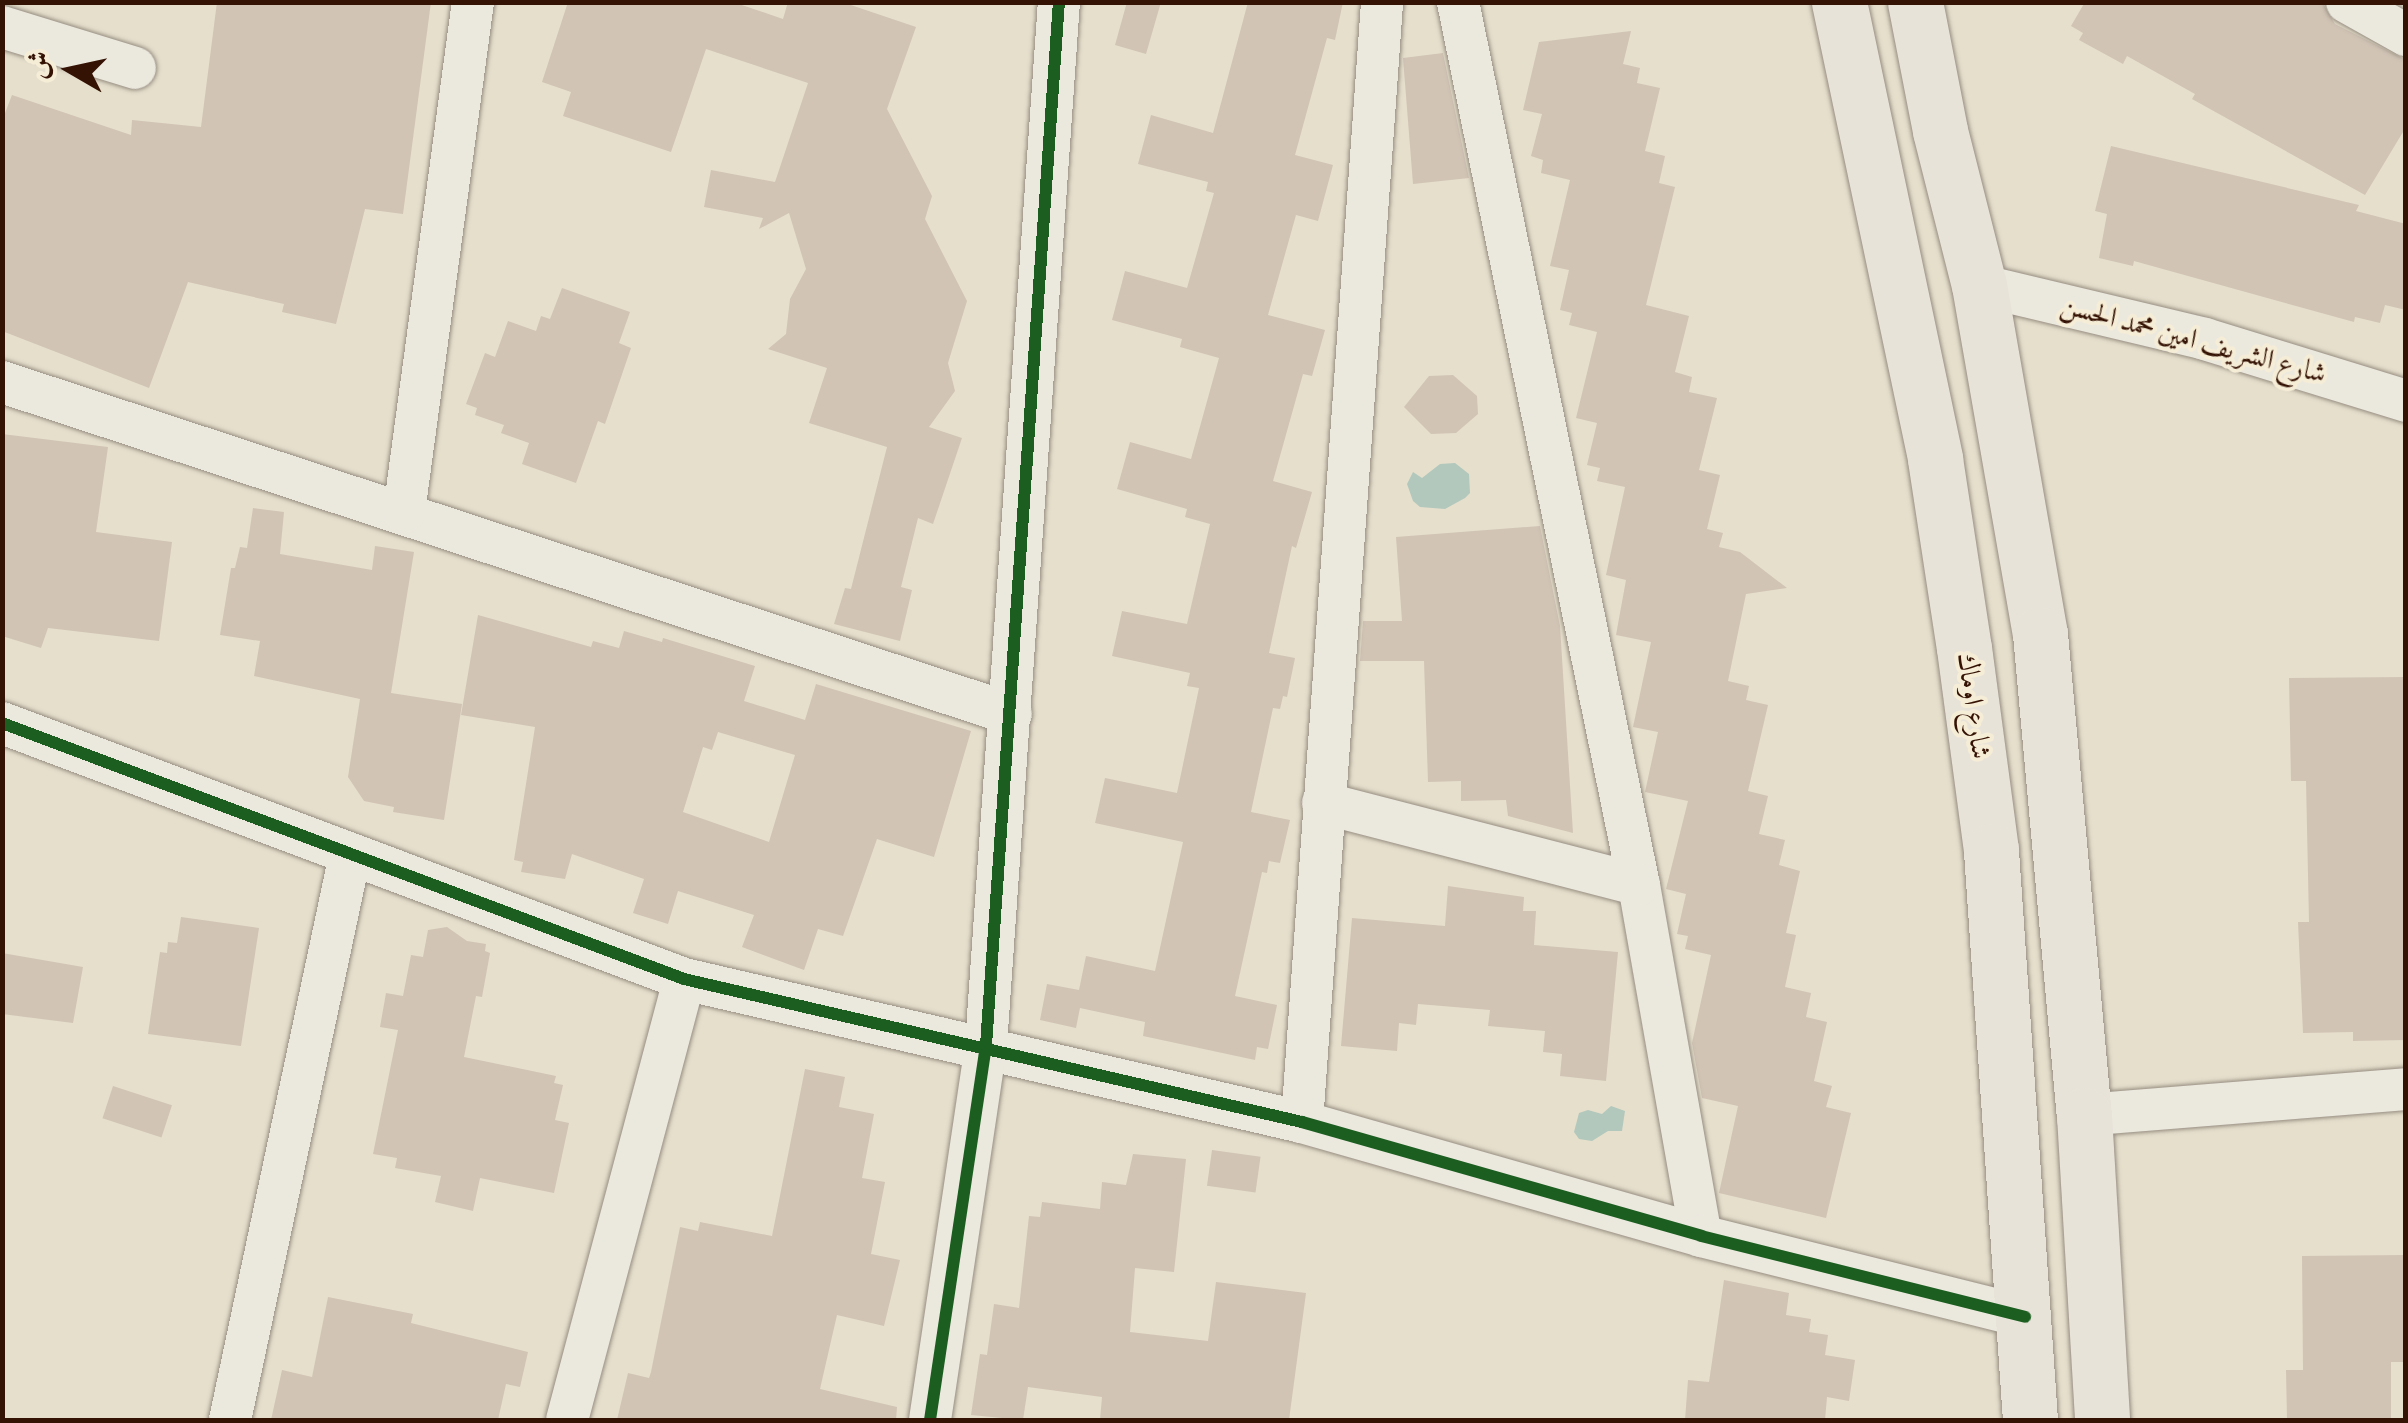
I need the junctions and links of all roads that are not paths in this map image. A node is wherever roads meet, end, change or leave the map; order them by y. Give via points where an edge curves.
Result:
1 (473, 2) edge
2 (1059, 2) edge
3 (1382, 2) edge
4 (1458, 2) edge
5 (1839, 2) edge
6 (1915, 2) edge
7 (2346, 2) edge
8 (2, 27) edge
9 (2406, 36) edge
10 (136, 68) dead end
11 (1979, 285) junction
12 (2, 382) edge
13 (2406, 402) edge
14 (404, 512) junction
15 (1012, 714) junction
16 (2, 723) edge
17 (1323, 802) junction
18 (350, 855) junction
19 (1639, 885) junction
20 (684, 979) junction
21 (986, 1046) junction
22 (2406, 1089) edge
23 (2084, 1115) junction
24 (1302, 1122) junction
25 (1700, 1236) junction
26 (2025, 1317) junction
27 (230, 1420) edge
28 (567, 1420) edge
29 (930, 1420) edge
30 (2030, 1420) edge
31 (2102, 1420) edge

1 - 14 street
2 - 15 street
3 - 17 street
4 - 19 street
5 - 26 main road, شارع اوماك via 1934,460 1964,648 1991,850
6 - 11 main road
7 - 9 street
8 - 10 street
11 - 13 street, شارع الشريف امين محمد الحسن via 2204,339
11 - 23 main road via 2040,634
12 - 14 street
14 - 15 street
15 - 21 street
16 - 18 street
17 - 19 street
17 - 24 street
18 - 20 street
18 - 27 street
19 - 25 street
20 - 21 street
20 - 28 street
21 - 24 street
21 - 29 street
22 - 23 street
23 - 31 main road
24 - 25 street
25 - 26 street
26 - 30 main road, شارع اوماك

